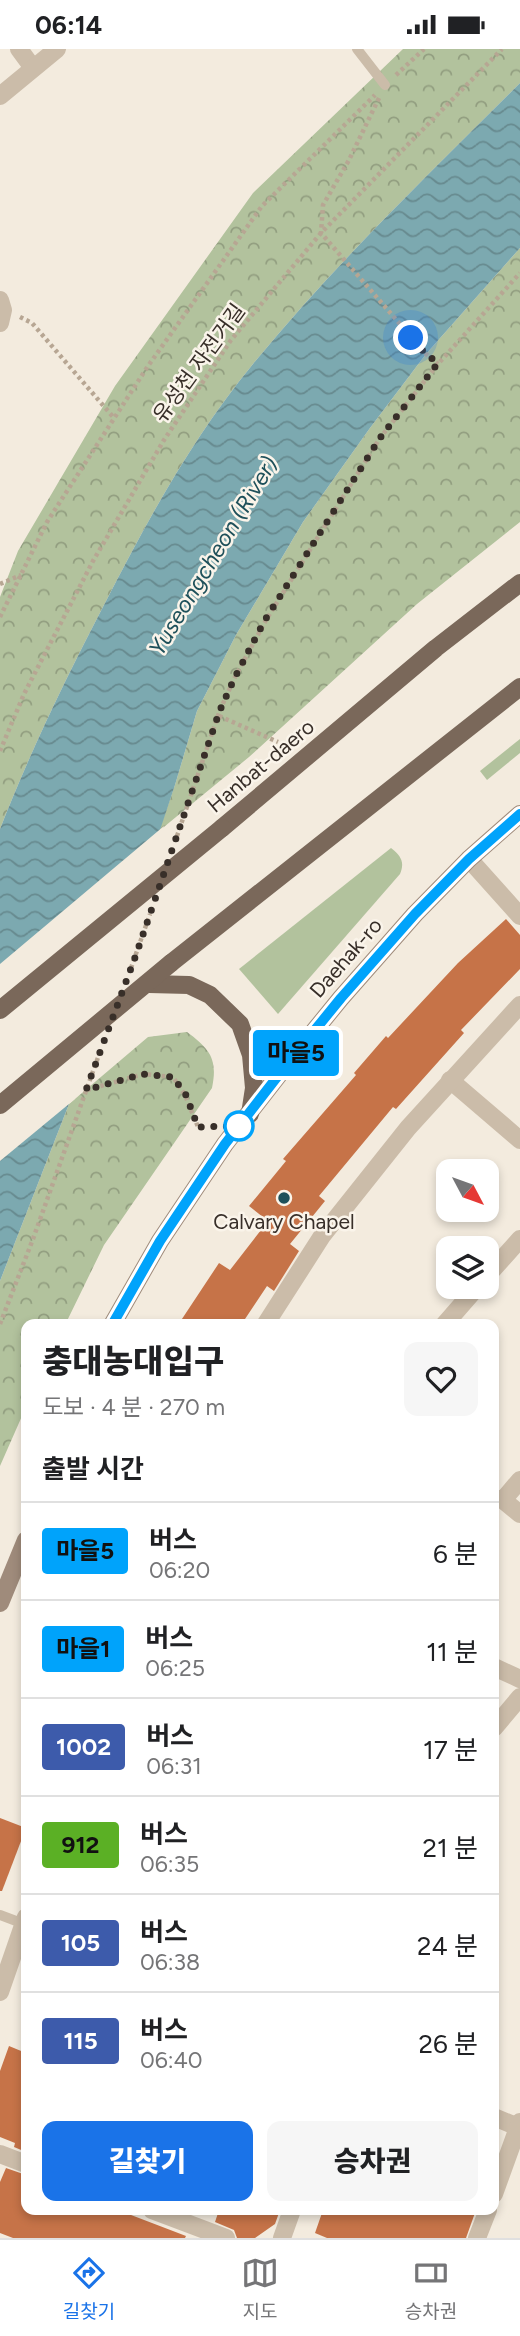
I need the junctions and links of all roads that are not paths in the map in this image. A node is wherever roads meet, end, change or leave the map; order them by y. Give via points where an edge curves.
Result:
1 (19, 49) edge
2 (57, 49) edge
3 (358, 49) edge
4 (33, 68) junction
5 (385, 85) road end
6 (0, 96) edge
7 (520, 583) edge
8 (520, 687) edge
9 (520, 814) edge
10 (469, 859) junction
11 (520, 916) edge
12 (156, 984) junction
13 (520, 1005) edge
14 (0, 1010) edge
15 (450, 1080) junction
16 (0, 1105) edge
17 (250, 1114) junction
18 (520, 1140) edge
19 (520, 1239) edge
20 (499, 1262) edge
21 (467, 1299) edge
22 (115, 1319) edge
23 (269, 1319) edge
24 (449, 1319) edge
25 (520, 1480) edge
26 (499, 1498) edge
27 (499, 1500) edge
28 (520, 1514) edge
29 (21, 1552) edge
30 (0, 1603) edge
31 (499, 1669) edge
32 (520, 1679) edge
33 (520, 1697) edge
34 (499, 1722) edge
35 (0, 1915) edge
36 (21, 1920) edge
37 (21, 1932) edge
38 (0, 1992) edge
39 (499, 2118) edge
40 (519, 2124) edge
41 (0, 2154) edge
42 (21, 2162) edge
43 (499, 2180) edge
44 (165, 2215) edge
45 (290, 2215) edge
46 (486, 2215) edge
47 (226, 2238) edge
48 (282, 2238) edge
49 (478, 2238) edge

1 - 4 street
2 - 4 street
3 - 5 lane
4 - 6 street
7 - 14 main road, Hanbat-daero, bridge
8 - 12 main road, bridge via 171,963
9 - 10 main road, Daehak-ro
10 - 11 street
10 - 17 main road, Daehak-ro via 341,998
12 - 16 main road, bridge
12 - 17 main road via 189,985 210,995 240,1024 251,1055 254,1088
13 - 15 street
15 - 18 street
15 - 23 street via 322,1235
17 - 22 main road, Daehak-ro via 167,1230
19 - 20 street
21 - 24 street
25 - 26 street
27 - 28 street
29 - 30 main road
31 - 32 street
33 - 34 street
35 - 36 lane
37 - 38 street
39 - 40 street
40 - 43 street
41 - 42 street
44 - 47 street
45 - 48 street
46 - 49 street

